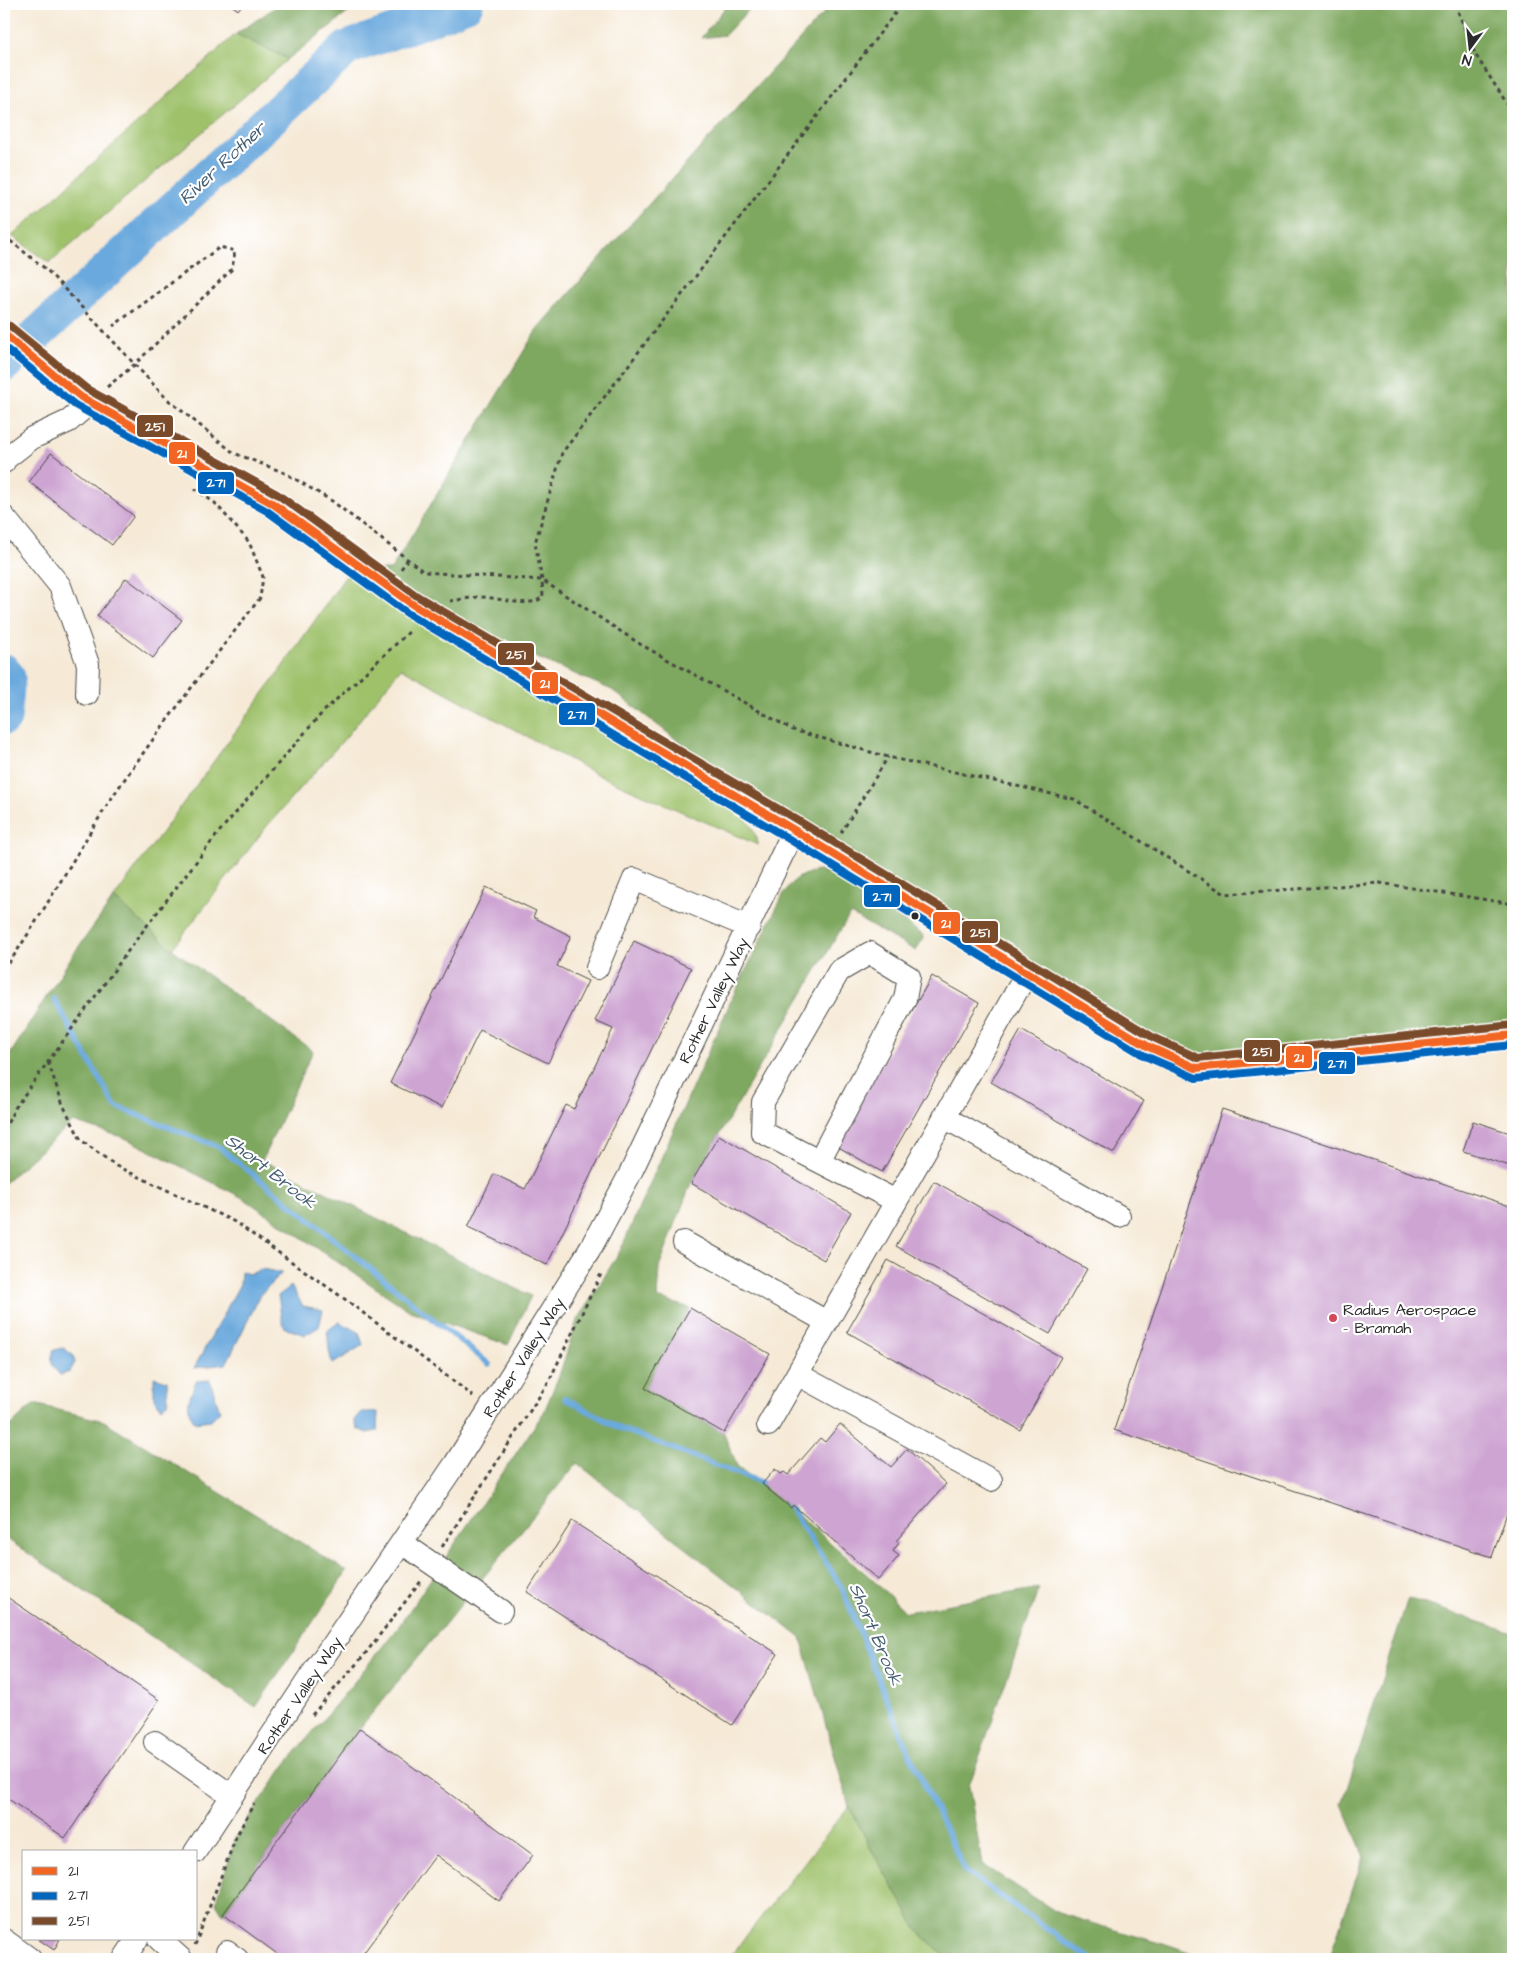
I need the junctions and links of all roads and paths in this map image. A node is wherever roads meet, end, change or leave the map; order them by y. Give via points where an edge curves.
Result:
1 (902, 4) edge
2 (1456, 4) edge
3 (1513, 113) edge
4 (4, 236) edge
5 (114, 326) dead end
6 (4, 334) edge
7 (134, 365) junction
8 (91, 402) junction
9 (4, 462) edge
10 (191, 486) dead end
11 (4, 517) edge
12 (542, 580) junction
13 (428, 614) junction
14 (87, 694) dead end
15 (888, 757) junction
16 (794, 830) junction
17 (829, 852) junction
18 (1513, 904) edge
19 (749, 927) junction
20 (596, 968) dead end
21 (4, 970) edge
22 (1027, 974) junction
23 (1513, 1035) edge
24 (48, 1062) junction
25 (944, 1117) junction
26 (4, 1130) edge
27 (819, 1161) junction
28 (896, 1201) junction
29 (1119, 1216) dead end
30 (684, 1242) dead end
31 (827, 1322) junction
32 (797, 1374) junction
33 (490, 1409) junction
34 (768, 1425) dead end
35 (990, 1480) dead end
36 (402, 1543) junction
37 (501, 1611) dead end
38 (155, 1742) dead end
39 (232, 1796) junction
40 (196, 1850) edge
41 (4, 1940) edge
42 (136, 1940) edge
43 (160, 1940) edge
44 (30, 1959) edge
45 (124, 1959) edge
46 (181, 1959) edge

1 - 12 path via 562,453 535,543
2 - 3 path via 1475,54
4 - 7 path via 47,270
5 - 7 path via 220,247 235,251 232,268
6 - 8 main road
7 - 8 path
7 - 12 path via 166,398 234,453 286,473 332,501 424,572
8 - 9 street via 69,421 32,438
8 - 13 main road via 272,503
10 - 21 path via 215,502 249,542 263,577 260,598 181,701 116,794
11 - 14 street via 60,586 88,664
12 - 13 path via 543,596 537,602 479,597 449,601
12 - 15 path via 640,644 793,730
13 - 16 main road
13 - 24 path via 322,713 219,832
15 - 17 path
15 - 18 path via 1074,799 1224,894 1380,883
16 - 17 main road
16 - 19 street, Rother Valley Way
17 - 22 main road
19 - 20 street via 634,879
19 - 33 street, Rother Valley Way via 610,1214
22 - 23 main road via 1149,1047 1196,1068
22 - 25 street
24 - 26 path via 15,1108
24 - 33 path via 63,1105 81,1140 116,1166 235,1222 346,1300
25 - 28 street
25 - 29 street
27 - 27 street via 762,1132 763,1102 839,971 870,953 909,977 904,999
27 - 28 street
28 - 31 street
30 - 31 street
31 - 32 street
32 - 34 street
32 - 35 street
33 - 36 street, Rother Valley Way
36 - 37 street
36 - 39 street, Rother Valley Way
38 - 39 street
39 - 40 street, Rother Valley Way
41 - 44 street
42 - 45 street
43 - 46 street

